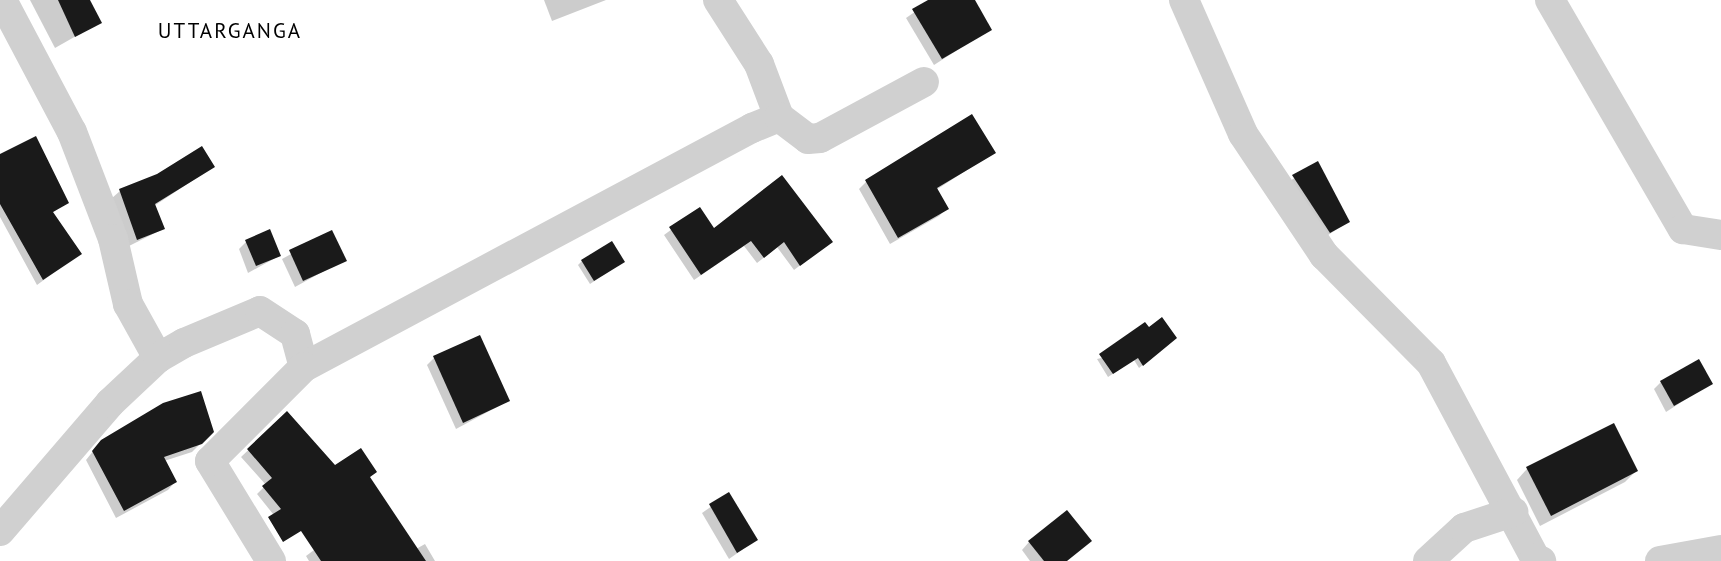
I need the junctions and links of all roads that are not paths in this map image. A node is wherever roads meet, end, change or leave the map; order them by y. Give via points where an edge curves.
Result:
1 (2, 0) edge
2 (718, 0) edge
3 (1184, 0) edge
4 (1550, 0) edge
5 (924, 82) dead end
6 (779, 117) junction
7 (1721, 235) edge
8 (158, 358) junction
9 (304, 366) junction
10 (1513, 512) junction
11 (0, 531) edge
12 (1721, 550) edge
13 (271, 561) edge
14 (1428, 561) edge
15 (1541, 561) edge
16 (1660, 561) edge

1 - 8 street via 72,132 113,239 128,304
2 - 6 street via 759,64
3 - 10 street via 1243,134 1324,255 1431,363
4 - 7 street via 1683,229
5 - 6 street via 820,138 808,139
6 - 9 street
8 - 9 street via 260,311 295,334
8 - 11 street via 110,403
9 - 13 street via 211,461
10 - 14 street via 1464,528
10 - 15 street via 1535,558
12 - 16 street

